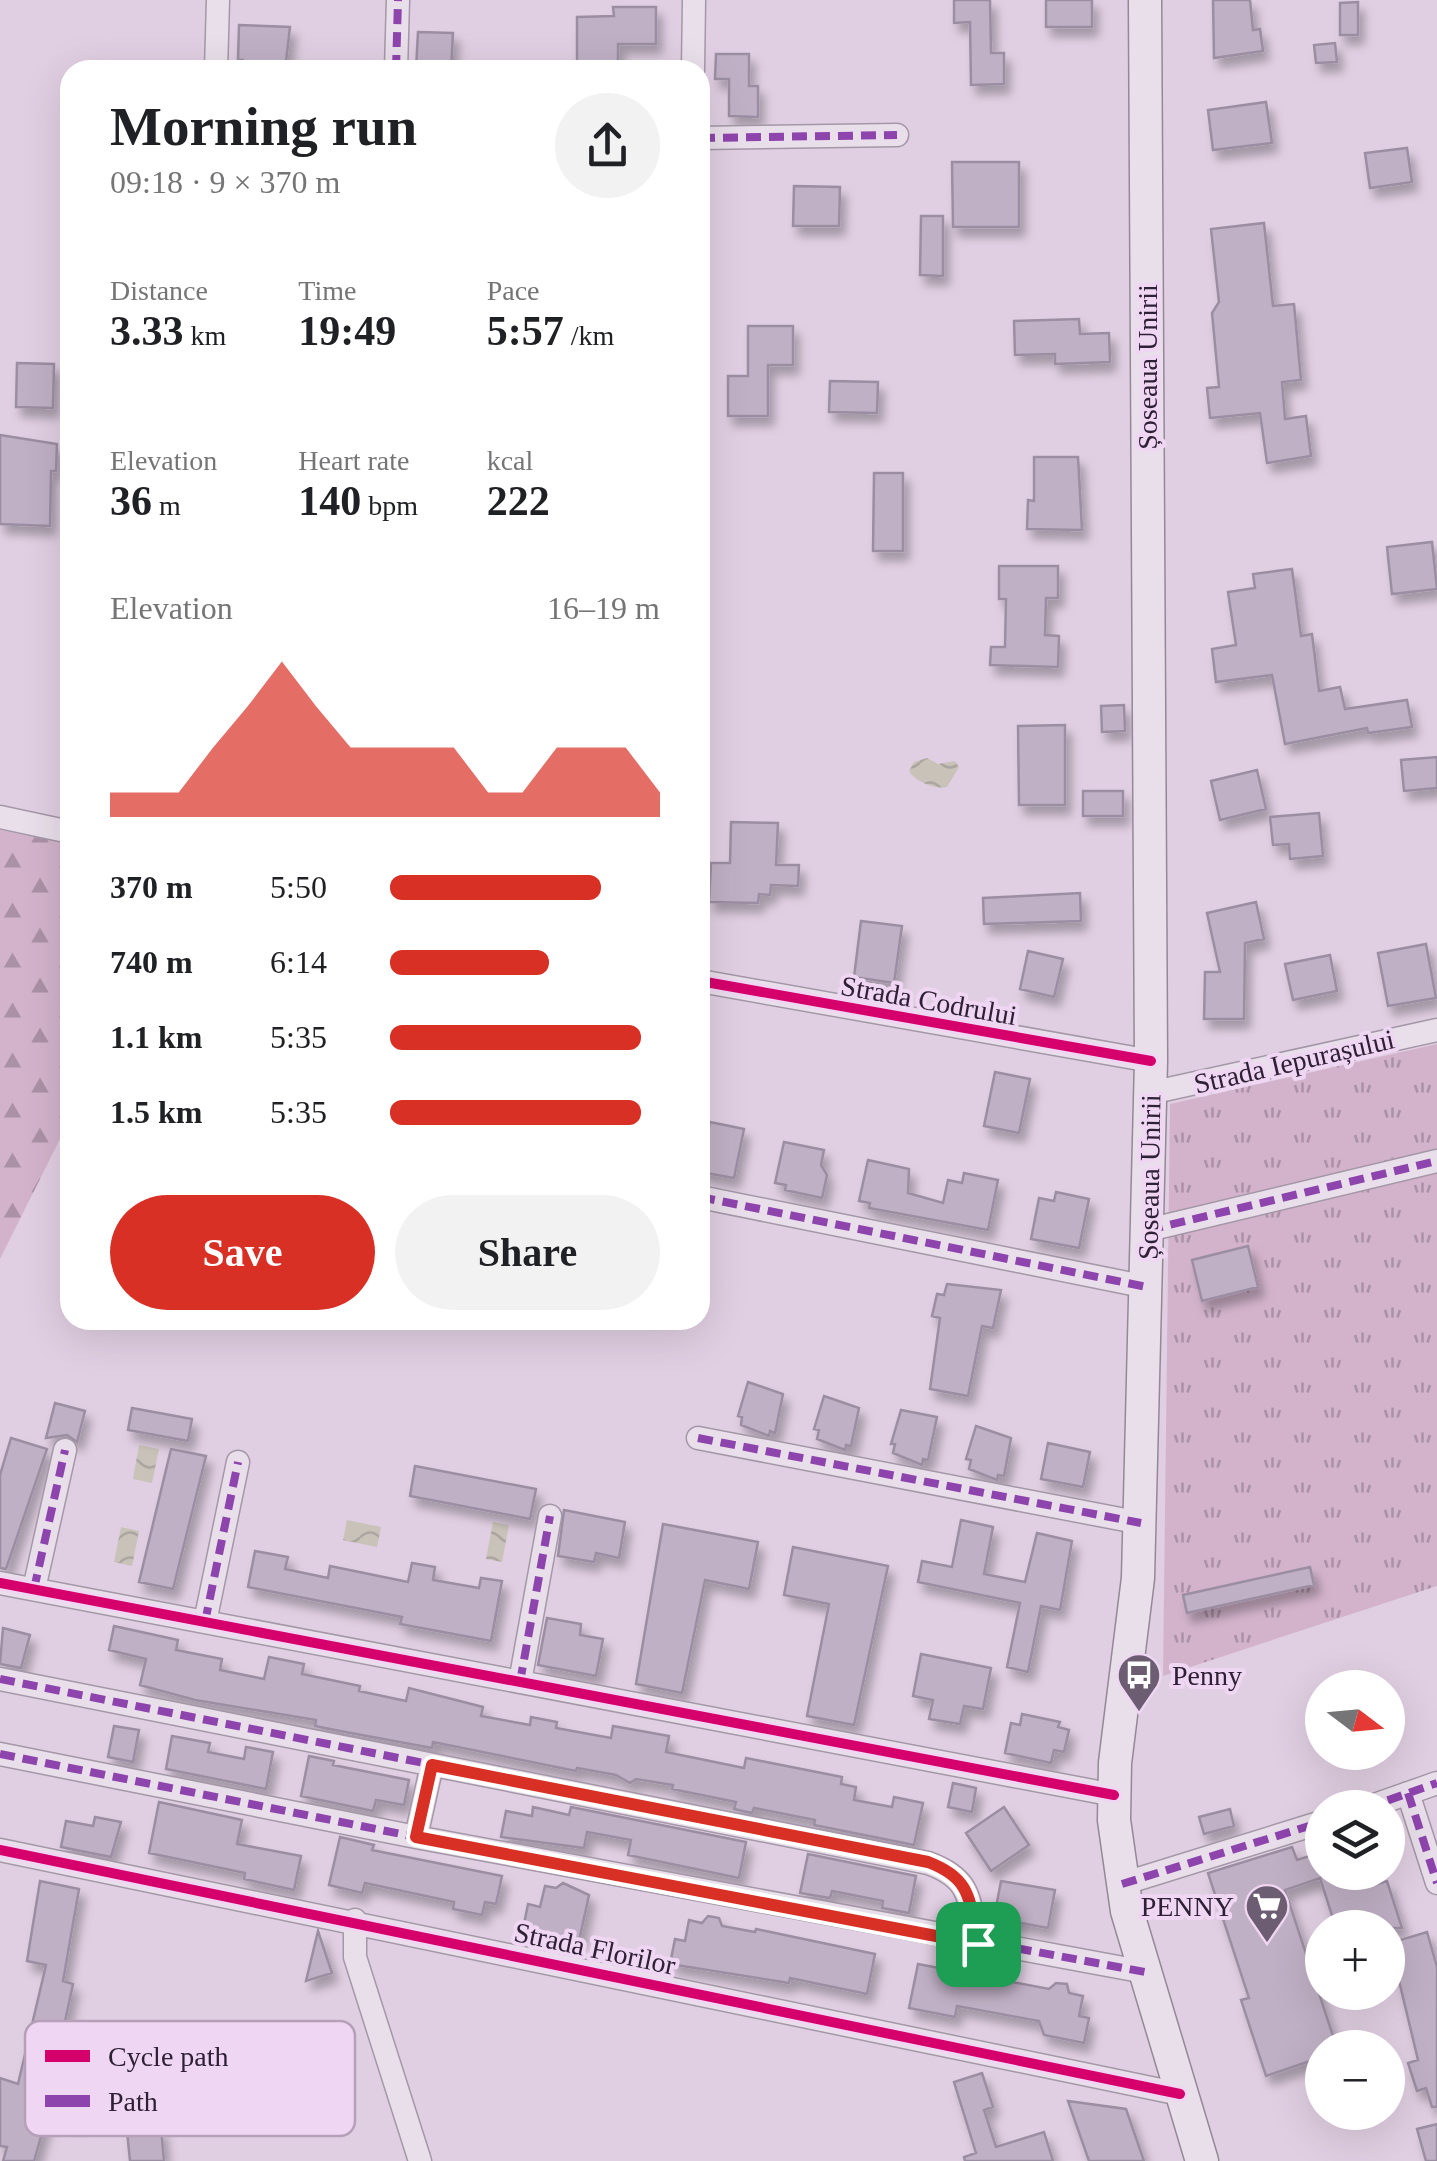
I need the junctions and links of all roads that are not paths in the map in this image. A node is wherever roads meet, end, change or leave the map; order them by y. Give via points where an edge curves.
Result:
1 (218, 0) edge
2 (398, 0) edge
3 (694, 0) edge
4 (1145, 0) edge
5 (216, 60) edge
6 (396, 60) edge
7 (693, 60) edge
8 (897, 135) dead end
9 (710, 138) edge
10 (0, 817) edge
11 (60, 830) edge
12 (710, 983) edge
13 (1437, 1030) edge
14 (1151, 1077) junction
15 (1437, 1161) edge
16 (710, 1199) edge
17 (1148, 1230) junction
18 (1147, 1287) junction
19 (698, 1438) dead end
20 (65, 1450) dead end
21 (238, 1462) dead end
22 (550, 1516) dead end
23 (1140, 1524) junction
24 (0, 1583) edge
25 (34, 1589) junction
26 (206, 1622) junction
27 (0, 1679) edge
28 (520, 1682) junction
29 (0, 1754) edge
30 (432, 1765) junction
31 (1437, 1783) edge
32 (1408, 1793) junction
33 (1405, 1794) edge
34 (1114, 1795) junction
35 (1305, 1827) edge
36 (416, 1837) junction
37 (0, 1850) edge
38 (1437, 1882) edge
39 (1122, 1884) junction
40 (355, 1920) junction
41 (978, 1944) junction
42 (1145, 1972) junction
43 (1180, 2094) junction
44 (420, 2161) edge
45 (1202, 2161) edge

1 - 5 street
2 - 6 street
3 - 7 street
4 - 14 main road, Șoseaua Unirii
8 - 9 street
10 - 11 street
12 - 14 street, Strada Codrului
13 - 14 street, Strada Iepurașului
14 - 17 main road, Șoseaua Unirii
15 - 17 street
16 - 18 street
17 - 18 main road, Șoseaua Unirii
18 - 23 main road, Șoseaua Unirii
19 - 23 street
20 - 25 street
21 - 26 street
22 - 28 street
23 - 34 main road, Șoseaua Unirii
24 - 25 street
25 - 26 street
26 - 28 street
27 - 30 street
28 - 34 street
29 - 36 street
30 - 36 street
30 - 41 street via 928,1862 964,1884
31 - 32 street
32 - 33 street
32 - 38 street
34 - 39 main road, Șoseaua Unirii
35 - 39 street
36 - 41 street
37 - 40 street, Strada Florilor
39 - 42 main road, Șoseaua Unirii
40 - 43 street, Strada Florilor
40 - 44 street via 356,1956
41 - 42 street
42 - 43 main road, Șoseaua Unirii
43 - 45 main road, Șoseaua Unirii

